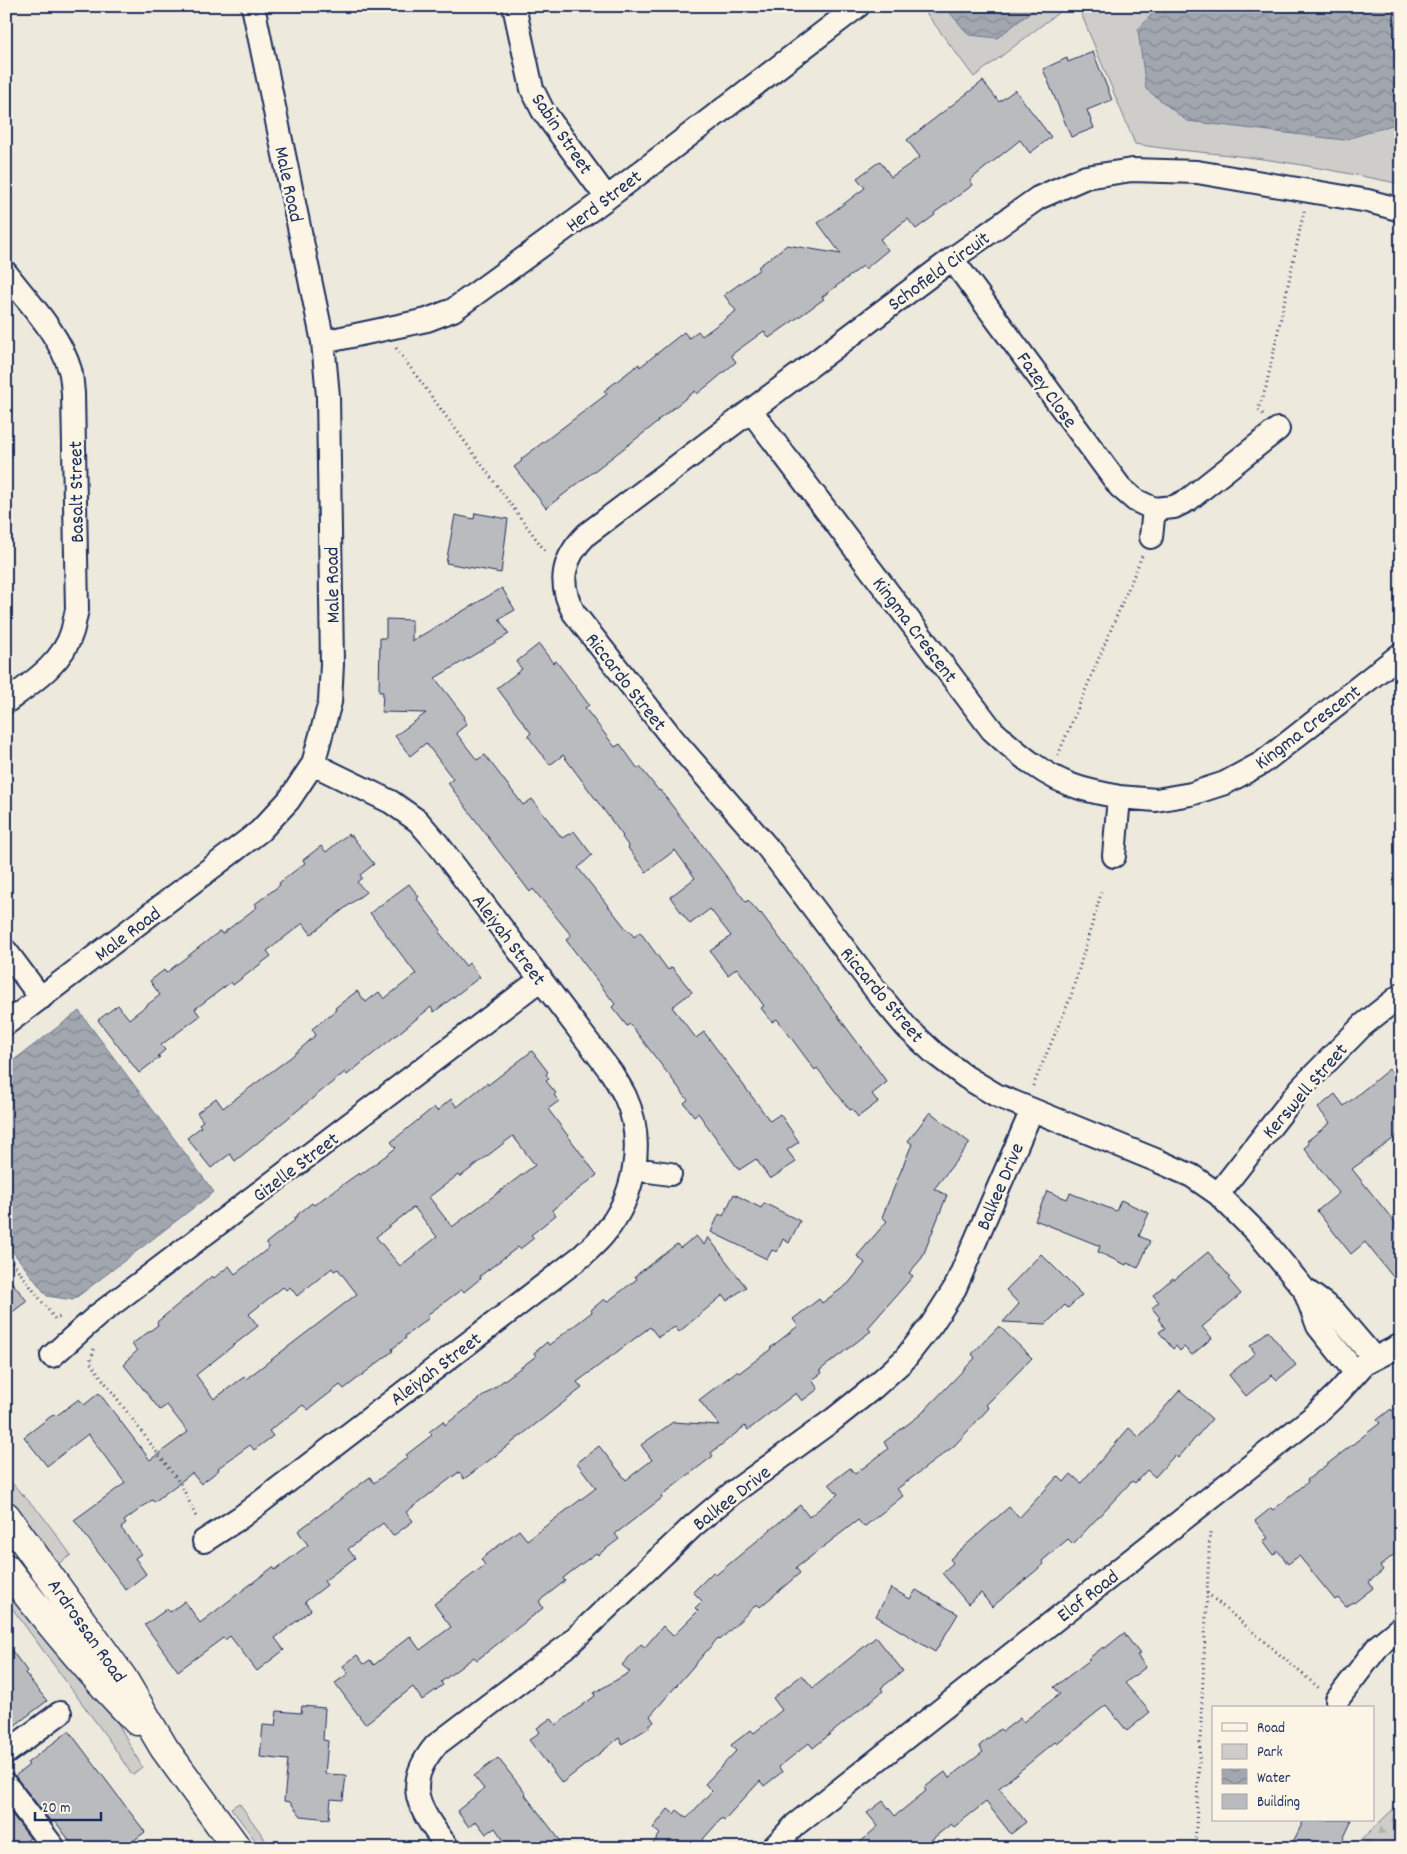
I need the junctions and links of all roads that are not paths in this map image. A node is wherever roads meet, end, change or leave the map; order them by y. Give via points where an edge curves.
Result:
1 (253, 6) edge
2 (514, 6) edge
3 (858, 6) edge
4 (607, 198) junction
5 (1401, 210) edge
6 (952, 259) junction
7 (6, 273) edge
8 (323, 342) junction
9 (751, 411) junction
10 (1278, 429) road end
11 (1154, 509) junction
12 (1151, 537) road end
13 (564, 582) joint
14 (1401, 654) edge
15 (6, 702) edge
16 (313, 764) junction
17 (1119, 797) junction
18 (1114, 856) dead end
19 (6, 951) edge
20 (540, 980) junction
21 (1401, 995) edge
22 (41, 998) junction
23 (6, 1024) edge
24 (1032, 1110) junction
25 (635, 1169) junction
26 (670, 1174) dead end
27 (1218, 1194) junction
28 (1304, 1289) junction
29 (1401, 1344) edge
30 (52, 1356) dead end
31 (1374, 1358) junction
32 (1355, 1372) junction
33 (6, 1516) edge
34 (204, 1541) road end
35 (6, 1568) edge
36 (1401, 1627) edge
37 (1329, 1695) road end
38 (60, 1714) dead end
39 (164, 1748) junction
40 (6, 1753) edge
41 (6, 1786) edge
42 (54, 1848) edge
43 (237, 1848) edge
44 (448, 1848) edge
45 (773, 1848) edge

1 - 8 street, Male Road
2 - 4 street, Sabin Street via 532,89 543,111
3 - 4 street, Herd Street
4 - 8 street, Herd Street via 453,310 427,320
5 - 6 street, Schofield Circuit via 1368,201 1197,172 1132,170 1086,177 1038,198
6 - 9 street, Schofield Circuit
6 - 11 street, Fazey Close via 1120,487 1135,500
7 - 15 street, Basalt Street via 56,341 70,371 77,610 72,634 58,657
8 - 16 street, Male Road via 328,396 332,686 327,718
9 - 13 street, Schofield Circuit via 587,534 569,556
9 - 17 street, Kingma Crescent via 992,730 1023,758 1050,775 1079,788
10 - 11 street via 1188,500
11 - 12 street
13 - 24 street, Riccardo Street via 568,603 608,658 768,848 907,1028 966,1077
14 - 17 street, Kingma Crescent via 1262,763 1225,783 1156,800
16 - 20 street, Aleiyah Street via 391,802 418,821
16 - 22 street, Male Road via 289,800 260,831
17 - 18 street
19 - 22 street
20 - 25 street, Aleiyah Street via 611,1072 626,1097 634,1126
20 - 30 street, Gizelle Street via 81,1329
21 - 27 street, Kerswell Street via 1363,1025 1301,1088
22 - 23 street, Male Road
24 - 27 street, Riccardo Street via 1158,1160 1192,1176
24 - 44 street, Balkee Drive via 955,1288 904,1360 834,1419 731,1494 568,1645 436,1746 425,1759 417,1776 417,1795
25 - 26 street
25 - 34 street, Aleiyah Street via 620,1211 604,1235 582,1256
27 - 28 street, Riccardo Street via 1261,1237
28 - 31 street, Riccardo Street via 1334,1311
28 - 32 street, Riccardo Street via 1318,1326
29 - 31 street, Elof Road
31 - 32 street, Elof Road
32 - 45 street, Elof Road via 1338,1394 1314,1416 795,1825
33 - 39 main road, Ardrossan Road via 122,1677
35 - 39 main road, Ardrossan Road via 74,1654
36 - 37 street
38 - 40 street
39 - 43 main road, Ardrossan Road
41 - 42 street

